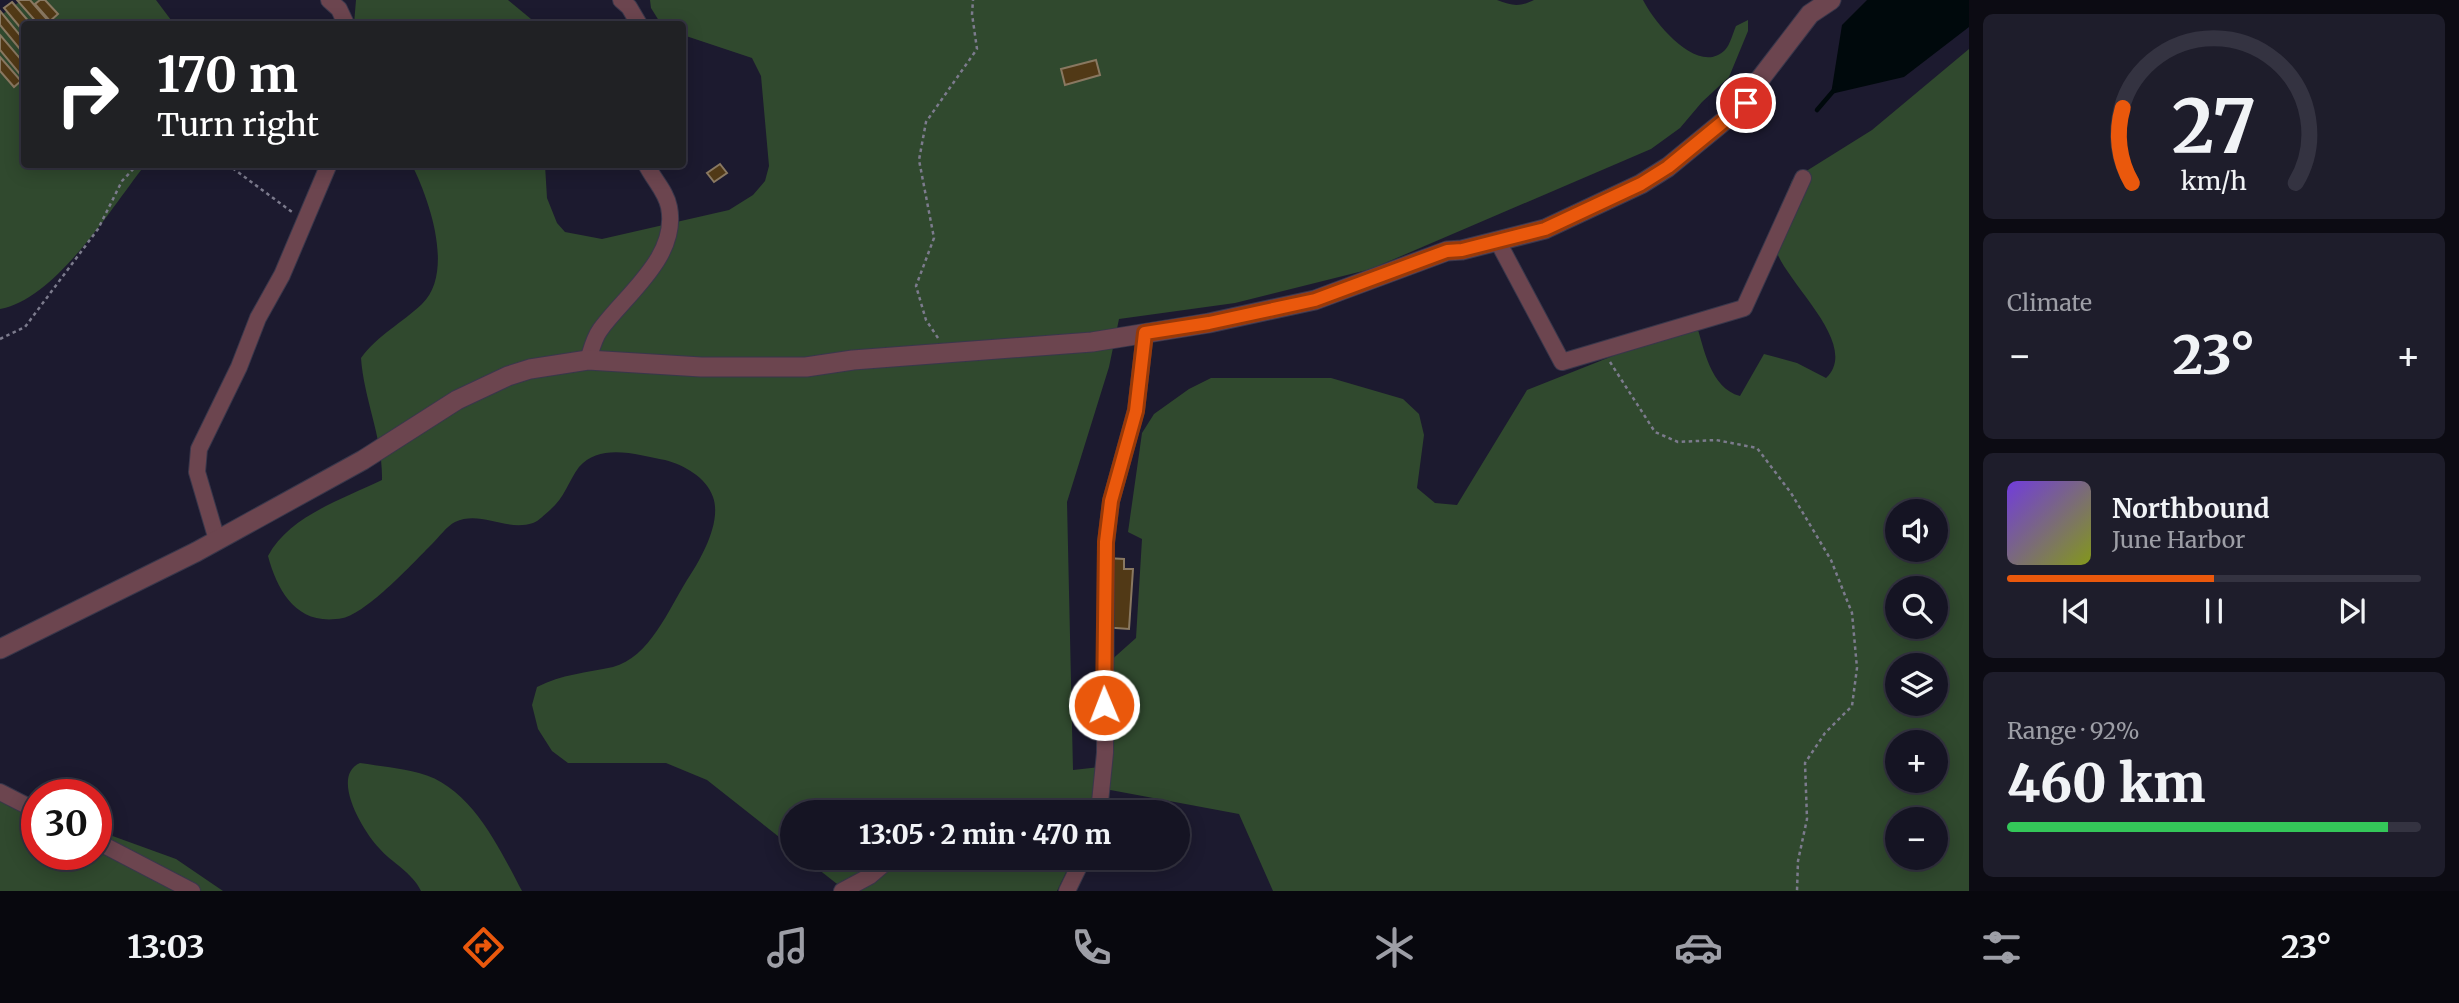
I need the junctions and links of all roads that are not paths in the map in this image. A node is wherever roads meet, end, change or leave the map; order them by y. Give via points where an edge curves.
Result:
1 (329, 0) edge
2 (621, 0) edge
3 (1831, 0) edge
4 (345, 21) edge
5 (637, 21) edge
6 (327, 168) edge
7 (648, 168) edge
8 (1803, 178) dead end
9 (1497, 240) junction
10 (1145, 333) junction
11 (588, 360) junction
12 (217, 540) junction
13 (0, 649) edge
14 (0, 792) edge
15 (1100, 800) edge
16 (21, 803) edge
17 (112, 849) edge
18 (877, 870) edge
19 (1077, 870) edge
20 (192, 891) edge
21 (842, 891) edge
22 (1067, 891) edge

1 - 4 street
2 - 5 street
3 - 9 street via 1810,14 1746,103 1668,167 1545,229
6 - 12 street via 199,449 197,472
7 - 11 street via 669,207 664,246 654,265 598,332
8 - 9 street via 1744,308 1562,362
9 - 10 street via 1447,251 1315,300
10 - 11 street via 1092,342 807,367
10 - 15 street via 1136,411 1111,501 1106,542 1105,753
11 - 12 street via 508,376 457,400 363,460
12 - 13 street
14 - 16 street
17 - 20 street
18 - 21 street
19 - 22 street

